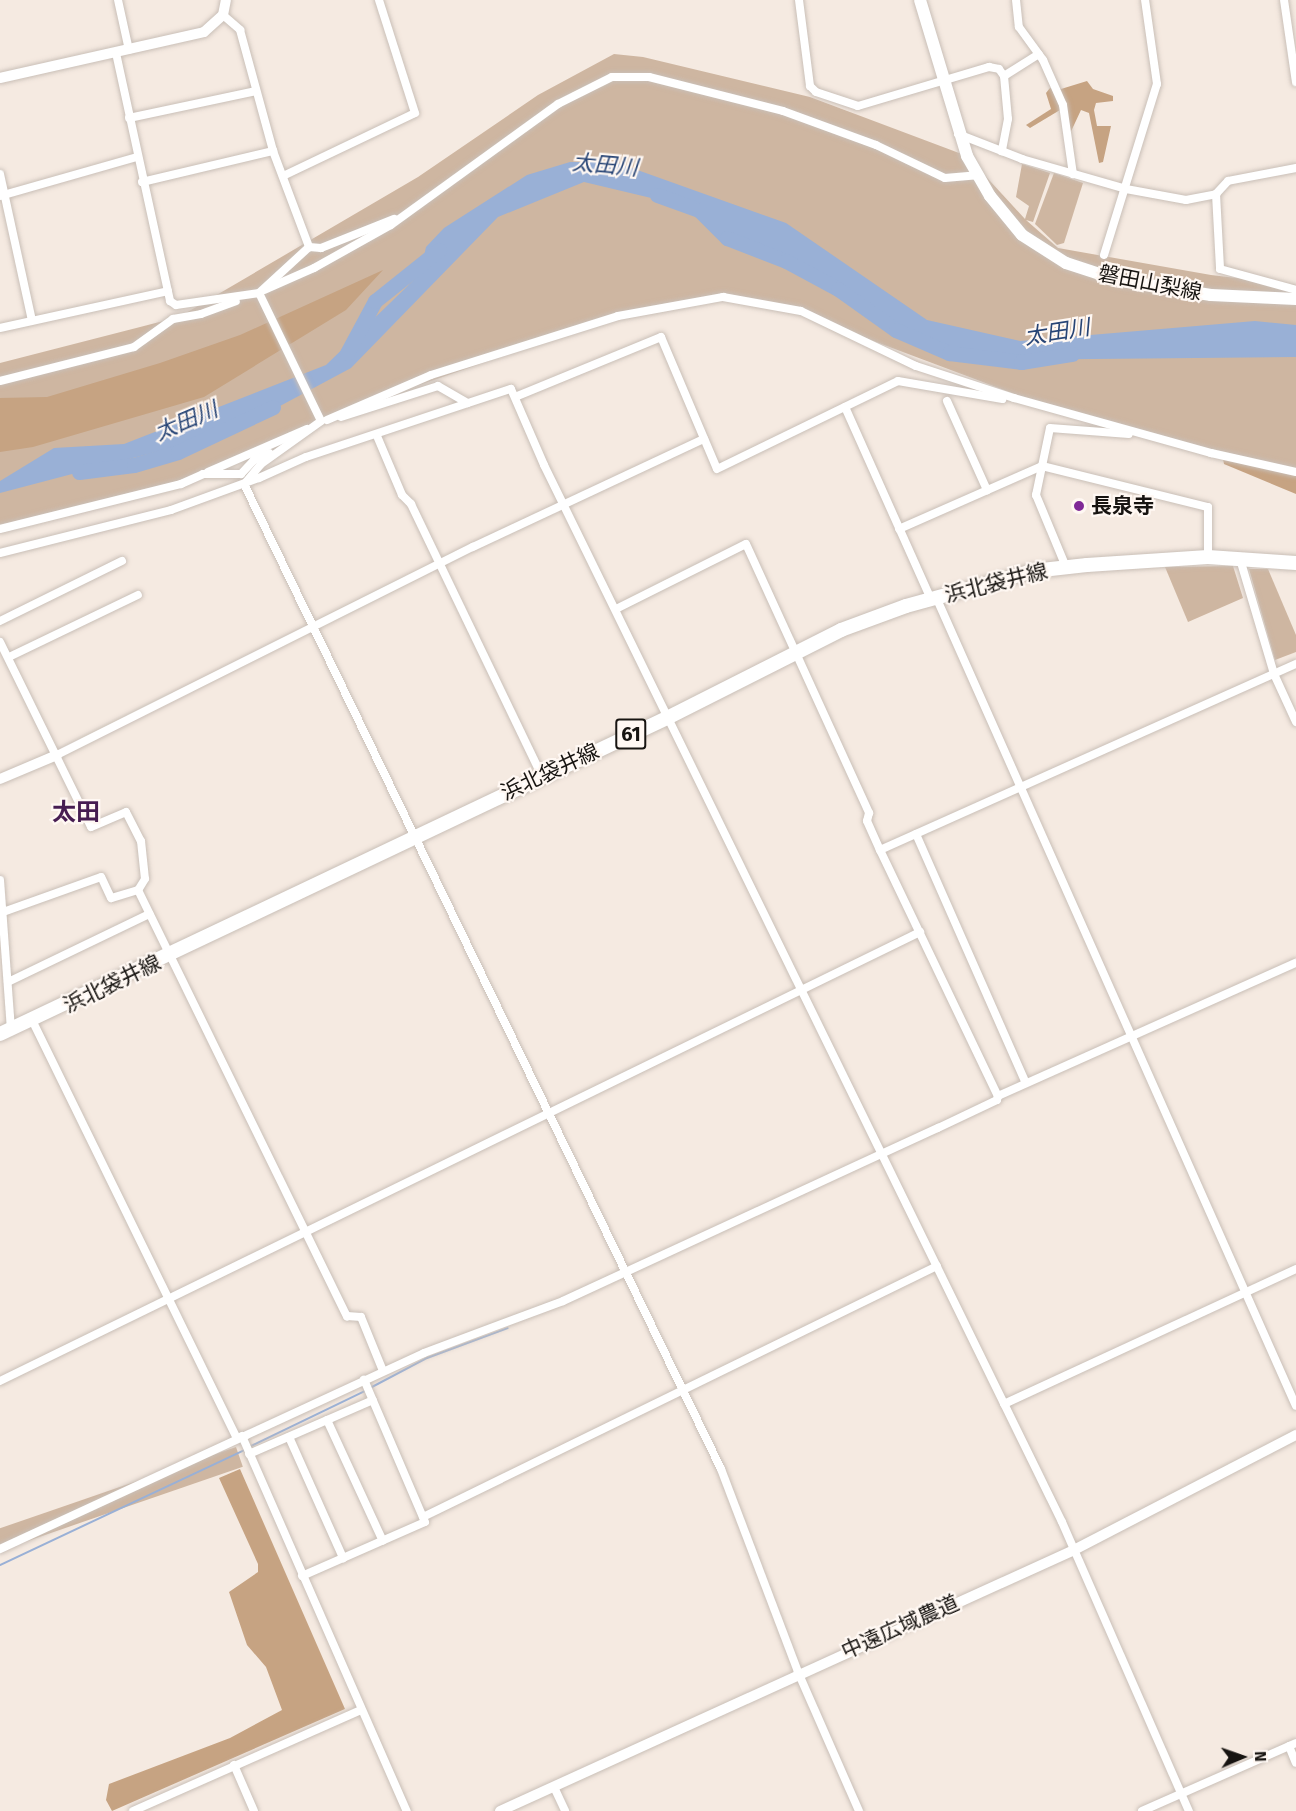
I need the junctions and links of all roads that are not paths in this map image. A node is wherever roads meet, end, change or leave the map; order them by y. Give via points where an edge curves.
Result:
1 (118, 0) edge
2 (226, 0) edge
3 (379, 0) edge
4 (799, 0) edge
5 (920, 0) edge
6 (1016, 0) edge
7 (1146, 0) edge
8 (1284, 0) edge
9 (223, 15) junction
10 (129, 50) junction
11 (116, 54) junction
12 (1039, 54) junction
13 (1004, 76) junction
14 (0, 78) edge
15 (942, 80) junction
16 (1296, 82) edge
17 (256, 91) junction
18 (129, 118) junction
19 (958, 134) junction
20 (273, 151) junction
21 (1002, 151) junction
22 (137, 157) junction
23 (1296, 168) edge
24 (0, 174) edge
25 (1073, 174) junction
26 (977, 175) junction
27 (283, 176) junction
28 (142, 182) junction
29 (1126, 189) junction
30 (1215, 194) junction
31 (2, 195) edge
32 (400, 218) junction
33 (309, 247) junction
34 (1104, 255) dead end
35 (1296, 290) edge
36 (168, 291) junction
37 (262, 294) junction
38 (239, 299) junction
39 (1296, 299) edge
40 (32, 321) junction
41 (0, 328) edge
42 (0, 381) edge
43 (514, 397) junction
44 (1014, 399) junction
45 (947, 401) dead end
46 (468, 403) junction
47 (846, 407) junction
48 (320, 421) junction
49 (377, 436) junction
50 (1147, 436) junction
51 (704, 439) junction
52 (291, 444) junction
53 (1042, 466) junction
54 (1296, 472) edge
55 (203, 474) junction
56 (244, 484) junction
57 (987, 490) junction
58 (566, 505) junction
59 (0, 529) edge
60 (899, 529) junction
61 (0, 554) edge
62 (1208, 557) junction
63 (1240, 559) junction
64 (122, 561) dead end
65 (1296, 563) edge
66 (437, 566) junction
67 (1066, 567) junction
68 (138, 595) dead end
69 (933, 598) junction
70 (615, 609) junction
71 (0, 621) edge
72 (313, 627) junction
73 (0, 642) edge
74 (796, 653) junction
75 (9, 657) junction
76 (1296, 664) edge
77 (1274, 674) junction
78 (669, 717) junction
79 (1296, 722) edge
80 (57, 756) junction
81 (542, 776) junction
82 (0, 779) edge
83 (1021, 787) junction
84 (916, 834) junction
85 (416, 836) junction
86 (880, 850) junction
87 (1, 883) edge
88 (138, 890) junction
89 (3, 912) junction
90 (149, 914) junction
91 (920, 932) junction
92 (169, 956) junction
93 (1296, 963) edge
94 (4, 968) edge
95 (8, 982) junction
96 (802, 989) junction
97 (33, 1022) junction
98 (5, 1033) edge
99 (1133, 1037) junction
100 (1026, 1083) junction
101 (998, 1096) junction
102 (551, 1112) junction
103 (882, 1152) junction
104 (306, 1232) junction
105 (937, 1266) junction
106 (1296, 1269) edge
107 (626, 1272) junction
108 (1245, 1291) junction
109 (167, 1299) junction
110 (383, 1371) junction
111 (364, 1380) junction
112 (0, 1381) edge
113 (684, 1390) junction
114 (373, 1400) junction
115 (1004, 1404) junction
116 (1296, 1406) edge
117 (327, 1420) junction
118 (1296, 1435) edge
119 (289, 1437) junction
120 (239, 1438) junction
121 (249, 1454) junction
122 (423, 1517) junction
123 (382, 1541) junction
124 (0, 1549) edge
125 (1074, 1550) junction
126 (344, 1558) junction
127 (302, 1576) junction
128 (798, 1672) junction
129 (361, 1710) junction
130 (1292, 1745) edge
131 (1296, 1763) edge
132 (234, 1765) junction
133 (554, 1787) junction
134 (1181, 1794) junction
135 (133, 1811) edge
136 (254, 1811) edge
137 (407, 1811) edge
138 (500, 1811) edge
139 (565, 1811) edge
140 (859, 1811) edge
141 (1142, 1811) edge
142 (1189, 1811) edge

1 - 10 street
2 - 9 street
3 - 27 street via 415,113
4 - 15 street via 810,86 816,92 858,106
5 - 15 main road, 磐田山梨線
6 - 12 street via 1018,27
7 - 29 street via 1157,84
8 - 16 street
9 - 10 street via 204,32
9 - 17 street via 240,30
10 - 11 street
11 - 14 street
11 - 18 street
12 - 13 street
12 - 25 street via 1063,105
13 - 15 street via 999,69 989,67
13 - 21 street via 1008,119
15 - 19 main road, 磐田山梨線
17 - 18 street
17 - 20 street
18 - 22 street
19 - 21 street
19 - 26 main road, 磐田山梨線
20 - 27 street
20 - 28 street
21 - 25 street
22 - 28 street
22 - 31 street
23 - 30 street via 1228,181
24 - 31 street
25 - 29 street
26 - 32 street via 945,178 811,120 632,75 612,77 558,104
26 - 39 main road, 磐田山梨線 via 1022,235 1044,251 1089,272 1211,295
27 - 33 street
28 - 36 street
29 - 30 street via 1186,200
29 - 34 street
30 - 35 street via 1220,269
31 - 40 street
32 - 33 street via 321,248
32 - 37 street via 323,264
33 - 37 street
36 - 38 street via 170,301 177,305
36 - 40 street
37 - 38 street
37 - 48 street
38 - 42 street via 201,314 173,319 134,347
40 - 41 street
43 - 46 street via 511,389
43 - 51 street via 661,337
43 - 58 street
44 - 47 street via 898,381
44 - 48 street via 916,366 801,311 723,297 618,316 431,375
44 - 50 street
45 - 57 street
46 - 48 street via 438,386
46 - 49 street
47 - 51 street via 717,469
47 - 60 street
48 - 52 street
48 - 55 street
49 - 56 street via 306,457
49 - 66 street
50 - 53 street via 1050,428
50 - 54 street
51 - 58 street
52 - 55 street via 254,460 241,474
52 - 56 street via 261,464
53 - 57 street
53 - 62 street via 1208,507
53 - 67 street via 1036,495
55 - 59 street via 181,484
56 - 61 street via 171,510
56 - 72 street
57 - 60 street
58 - 66 street
58 - 70 street
60 - 69 street
62 - 63 main road, 浜北袋井線 / 61
62 - 67 main road, 浜北袋井線 / 61
63 - 65 main road, 浜北袋井線 / 61
63 - 77 street
64 - 71 street
66 - 72 street
66 - 81 street
67 - 69 main road, 浜北袋井線 / 61 via 1033,571
68 - 75 street
69 - 74 main road, 浜北袋井線 / 61 via 841,630
69 - 83 street
70 - 74 street via 746,544
70 - 78 street
72 - 80 street
72 - 85 street
73 - 75 street
74 - 78 main road, 浜北袋井線 / 61
74 - 86 street via 869,813 867,821
75 - 80 street
76 - 77 street
77 - 79 street
77 - 83 street
78 - 81 main road, 浜北袋井線 / 61
78 - 96 street
80 - 82 street
80 - 88 street via 91,826 126,812 141,841 145,879
81 - 85 main road, 浜北袋井線 / 61
83 - 84 street
83 - 99 street
84 - 86 street
84 - 100 street
85 - 92 main road, 浜北袋井線 / 61
85 - 102 street
86 - 91 street
87 - 89 street
88 - 89 street via 111,898 101,876
88 - 90 street
89 - 94 street
90 - 92 street
90 - 95 street
91 - 96 street
91 - 101 street
92 - 97 main road, 浜北袋井線 / 61
92 - 104 street
93 - 99 street
94 - 95 street
95 - 98 street
96 - 102 street
96 - 103 street
97 - 98 main road, 浜北袋井線 / 61
97 - 109 street
99 - 100 street
99 - 108 street
100 - 101 street
101 - 103 street via 997,1100
102 - 104 street
102 - 107 street
103 - 105 street
103 - 107 street
104 - 109 street
104 - 110 street via 347,1316 361,1317
105 - 113 street
105 - 115 street
106 - 108 street
107 - 110 street via 563,1301 474,1332
107 - 113 street
108 - 115 street
108 - 116 street
109 - 112 street
109 - 120 street
110 - 111 street
111 - 114 street
111 - 120 street
113 - 122 street
113 - 128 street via 721,1469
114 - 117 street
114 - 122 street
115 - 125 street
117 - 119 street
117 - 123 street
118 - 125 street, 中遠広域農道
119 - 121 street
119 - 126 street
120 - 121 street
120 - 124 street via 157,1480
121 - 127 street
122 - 123 street via 425,1522
123 - 126 street
125 - 128 street, 中遠広域農道
125 - 134 street
126 - 127 street
127 - 129 street
128 - 133 street, 中遠広域農道
128 - 140 street
129 - 132 street
129 - 137 street
130 - 131 street
130 - 134 street
132 - 135 street
132 - 136 street
133 - 138 street, 中遠広域農道
133 - 139 street
134 - 141 street
134 - 142 street

